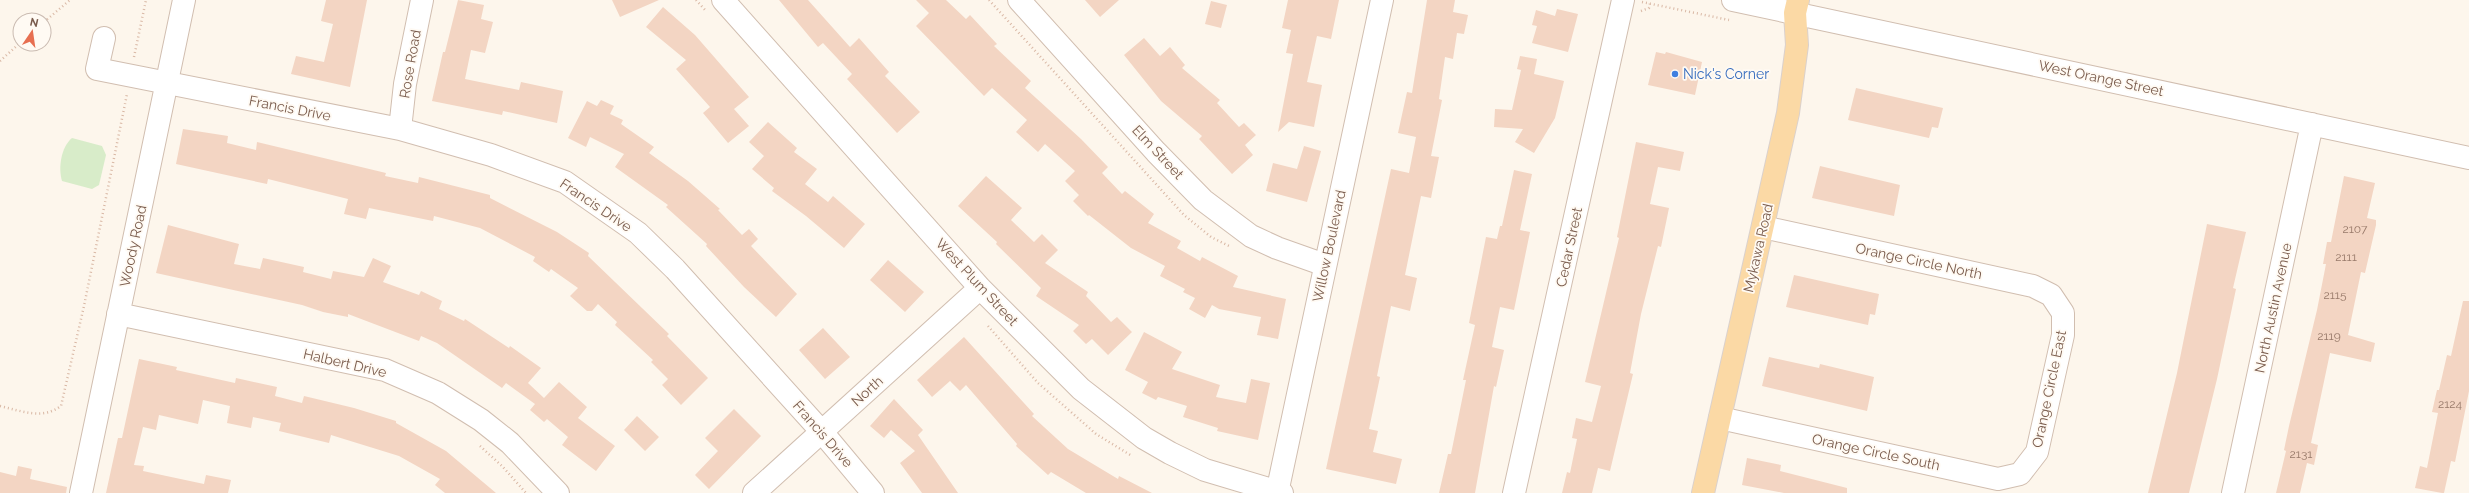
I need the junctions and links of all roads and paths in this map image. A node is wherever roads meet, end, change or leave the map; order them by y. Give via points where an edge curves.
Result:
1 (70, 0) edge
2 (146, 0) edge
3 (184, 0) edge
4 (422, 0) edge
5 (724, 0) edge
6 (1019, 0) edge
7 (1382, 0) edge
8 (1733, 0) edge
9 (1631, 1) edge
10 (1796, 6) edge
11 (52, 15) edge
12 (1734, 21) dead end
13 (104, 38) dead end
14 (12, 50) edge
15 (0, 61) edge
16 (131, 76) junction
17 (167, 84) junction
18 (2312, 124) junction
19 (400, 129) junction
20 (2469, 158) edge
21 (1763, 227) junction
22 (1326, 265) junction
23 (980, 288) junction
24 (2063, 313) joint
25 (118, 314) junction
26 (0, 406) edge
27 (1720, 418) junction
28 (822, 432) junction
29 (476, 442) dead end
30 (2029, 464) joint
31 (81, 493) edge
32 (526, 493) edge
33 (558, 493) edge
34 (754, 493) edge
35 (873, 493) edge
36 (1279, 493) edge
37 (1514, 493) edge
38 (1703, 493) edge
39 (2233, 493) edge

1 - 11 path
2 - 16 path
3 - 17 street, Woody Road
4 - 19 street, Rose Road via 405,84
5 - 23 street, West Plum Street
6 - 22 street, Elm Street via 1156,152 1203,200 1251,236
7 - 22 street, Willow Boulevard
8 - 10 street, West Orange Street
9 - 12 path
9 - 37 street, Cedar Street
10 - 18 street, West Orange Street
10 - 21 main road, Mykawa Road via 1797,45 1788,113
13 - 16 street, Francis Drive via 97,69
14 - 15 path
16 - 17 street, Francis Drive
16 - 26 path via 61,406 52,413 37,415
17 - 19 street, Francis Drive
17 - 25 street, Woody Road
18 - 20 street, West Orange Street
18 - 39 street, North Austin Avenue
19 - 28 street, Francis Drive via 491,154 565,182 638,233 675,269
21 - 24 street, Orange Circle North via 2033,286 2051,295
21 - 27 main road, Mykawa Road
22 - 36 street, Willow Boulevard
23 - 28 street, North
23 - 36 street, West Plum Street via 1081,389 1144,438 1205,470
24 - 30 street, Orange Circle East via 2063,335 2038,445
25 - 31 street, Woody Road
25 - 33 street, Halbert Drive via 385,370 438,393 482,420 510,443
27 - 30 street, Orange Circle South via 1998,479 2020,474
27 - 38 main road, Mykawa Road
28 - 34 street, North
28 - 35 street, Francis Drive
29 - 32 path

